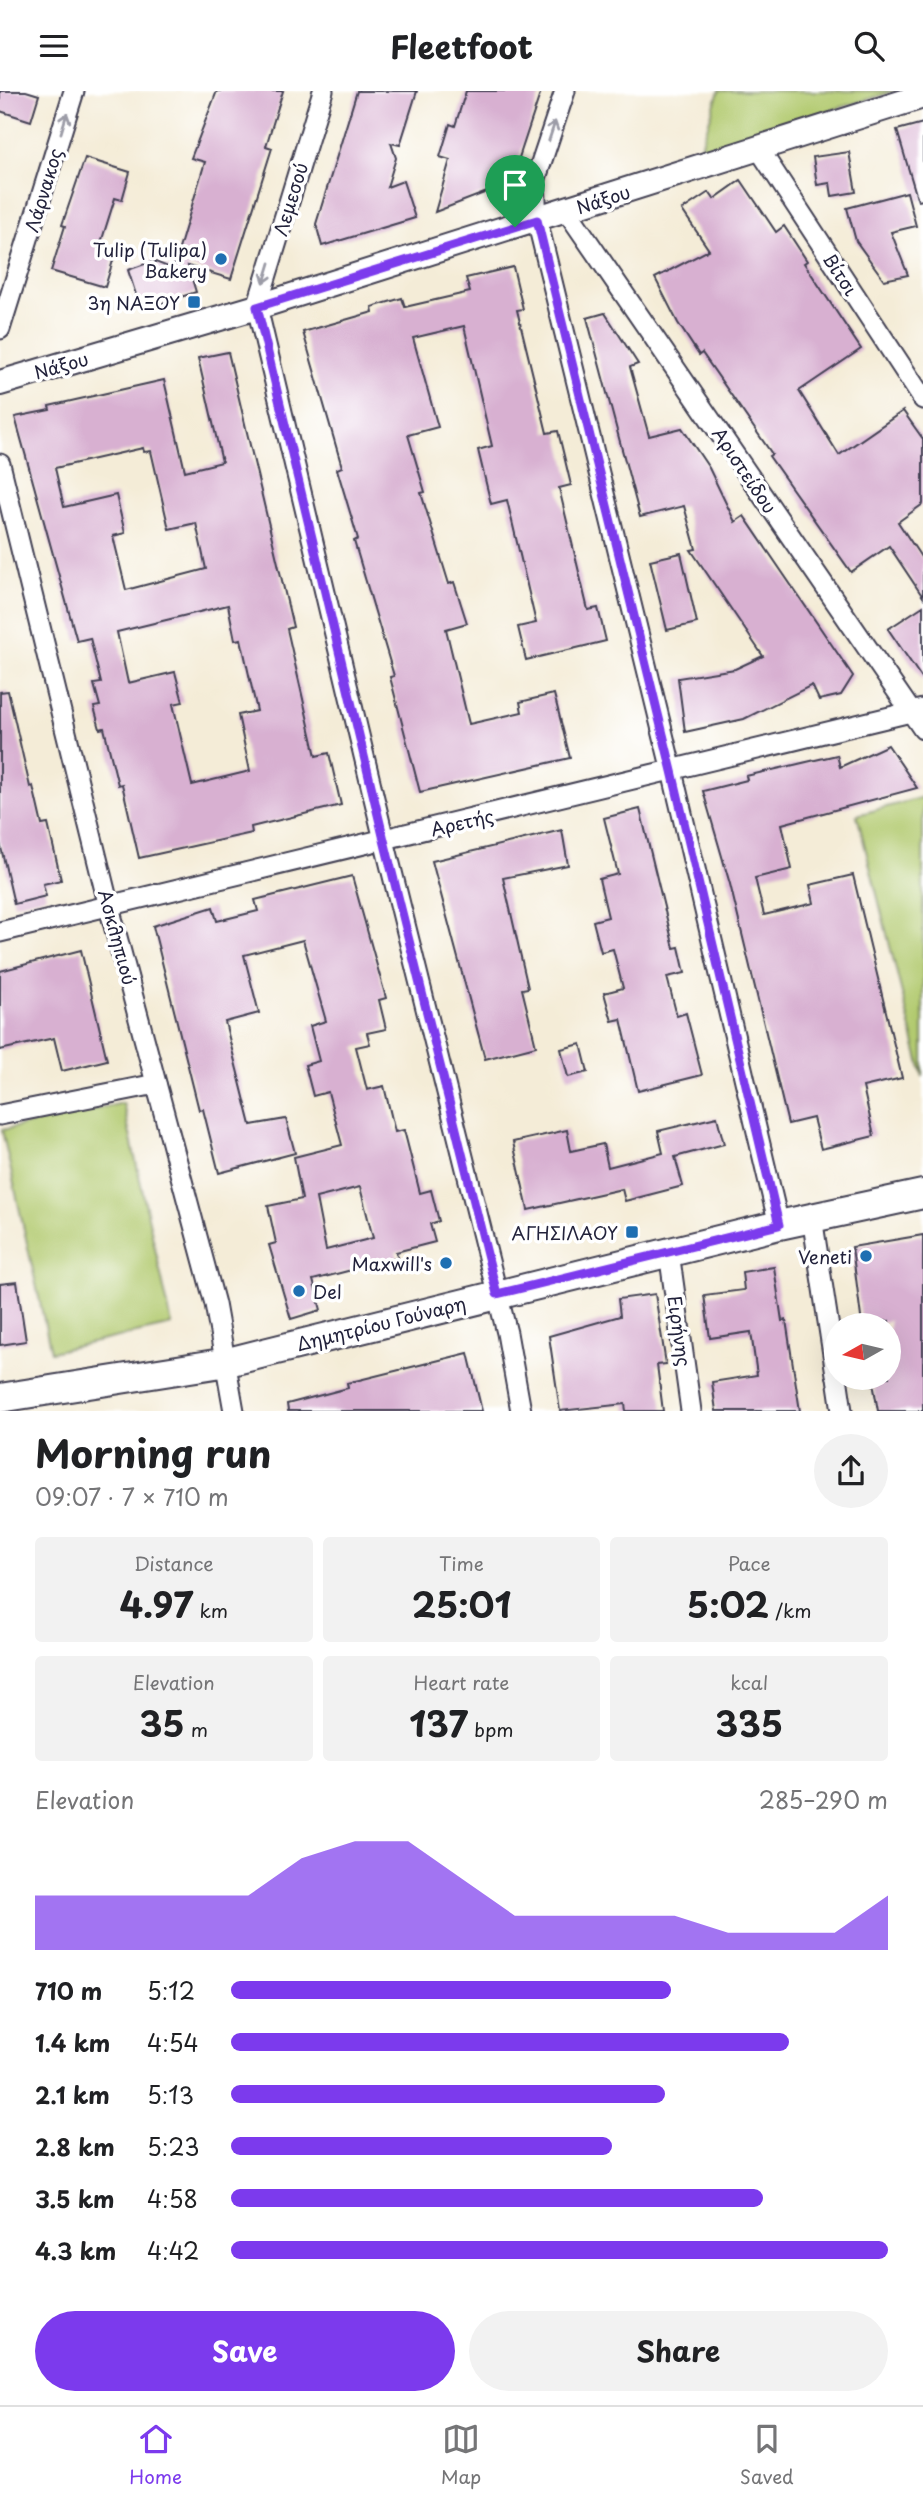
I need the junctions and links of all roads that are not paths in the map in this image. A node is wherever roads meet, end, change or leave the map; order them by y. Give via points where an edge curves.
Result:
1 (74, 91) edge
2 (323, 91) edge
3 (565, 91) edge
4 (923, 96) edge
5 (759, 149) junction
6 (567, 211) junction
7 (537, 220) junction
8 (257, 307) junction
9 (0, 329) edge
10 (0, 383) edge
11 (923, 399) edge
12 (0, 464) edge
13 (917, 711) edge
14 (923, 729) edge
15 (672, 771) junction
16 (384, 840) junction
17 (110, 907) junction
18 (0, 932) edge
19 (156, 1084) junction
20 (0, 1115) edge
21 (923, 1194) edge
22 (812, 1217) junction
23 (779, 1225) junction
24 (669, 1252) junction
25 (497, 1294) junction
26 (827, 1313) edge
27 (228, 1362) junction
28 (839, 1390) edge
29 (0, 1398) edge
30 (234, 1411) edge
31 (521, 1411) edge
32 (691, 1411) edge
33 (842, 1411) edge

9 -> 1 street, Λάρνακος
2 -> 8 street, Λεμεσού
7 -> 3 street via 536,181
4 - 5 street, Νάξου
5 - 6 street, Νάξου
5 - 11 street, Βίτσι
6 - 7 street, Νάξου
6 - 13 street, Αριστείδου
7 - 8 street, Νάξου
7 - 15 street
8 - 10 street, Νάξου
8 - 16 street
12 - 17 street, Ασκληπιού
13 - 14 street, Αριστείδου
13 - 15 street, Αρετής
15 - 16 street, Αρετής
15 - 23 street
16 - 17 street, Αρετής
16 - 25 street
17 - 18 street, Αρετής
17 - 19 street, Ασκληπιού
19 - 20 street
19 - 27 street, Ασκληπιού
21 - 22 main road, Δημητρίου Γούναρη
22 - 23 main road, Δημητρίου Γούναρη
22 - 26 street
23 - 24 main road, Δημητρίου Γούναρη
24 - 25 main road, Δημητρίου Γούναρη
24 - 32 street, Ειρήνης
25 - 27 main road, Δημητρίου Γούναρη
25 - 31 street
27 - 29 main road, Δημητρίου Γούναρη
27 - 30 street, Ασκληπιού
28 - 33 street

